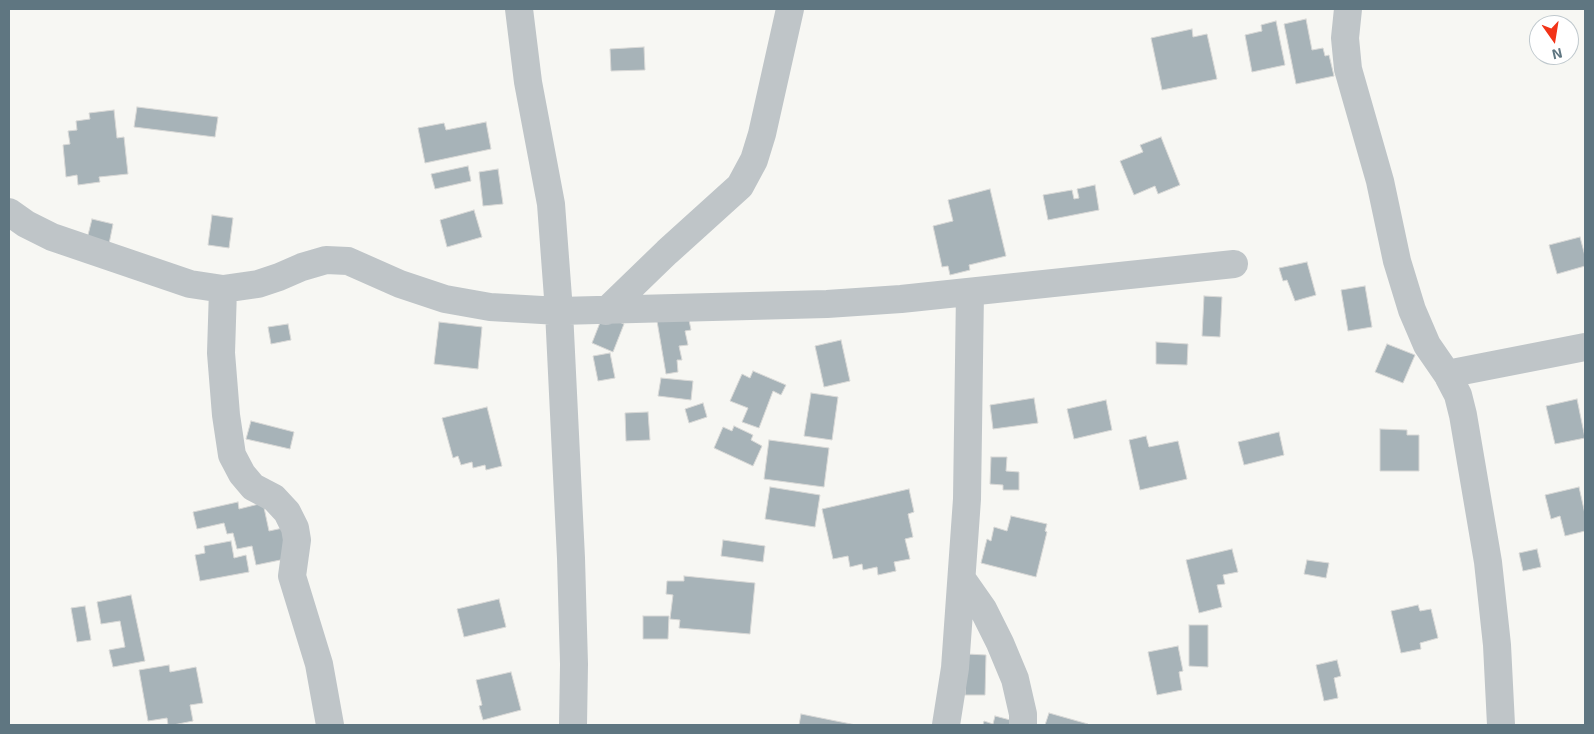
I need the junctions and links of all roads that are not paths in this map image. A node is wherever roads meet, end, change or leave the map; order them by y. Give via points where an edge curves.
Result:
1 (519, 9) edge
2 (790, 9) edge
3 (1348, 9) edge
4 (9, 212) edge
5 (1234, 264) dead end
6 (223, 288) junction
7 (970, 292) junction
8 (560, 311) junction
9 (606, 311) junction
10 (1585, 348) edge
11 (1447, 374) junction
12 (962, 579) junction
13 (330, 725) edge
14 (573, 725) edge
15 (946, 725) edge
16 (1023, 725) edge
17 (1502, 725) edge

1 - 8 street via 528,82 551,204
2 - 9 street via 762,134 754,160 740,186
3 - 11 street via 1345,38 1348,69 1380,181 1397,261 1427,346
4 - 6 street via 52,238 91,252 190,284
5 - 7 street
6 - 8 street via 258,284 326,260 348,261 400,284 446,299 490,307
6 - 13 street via 221,353 232,455 242,474 253,486 274,498 287,512 295,528 297,540 292,576 319,664
7 - 9 street via 827,304
7 - 12 street
8 - 9 street
8 - 14 street via 571,558
10 - 11 street
11 - 17 street via 1458,395 1463,416 1488,562
12 - 15 street via 955,668
12 - 16 street via 983,609 1000,643 1015,679

